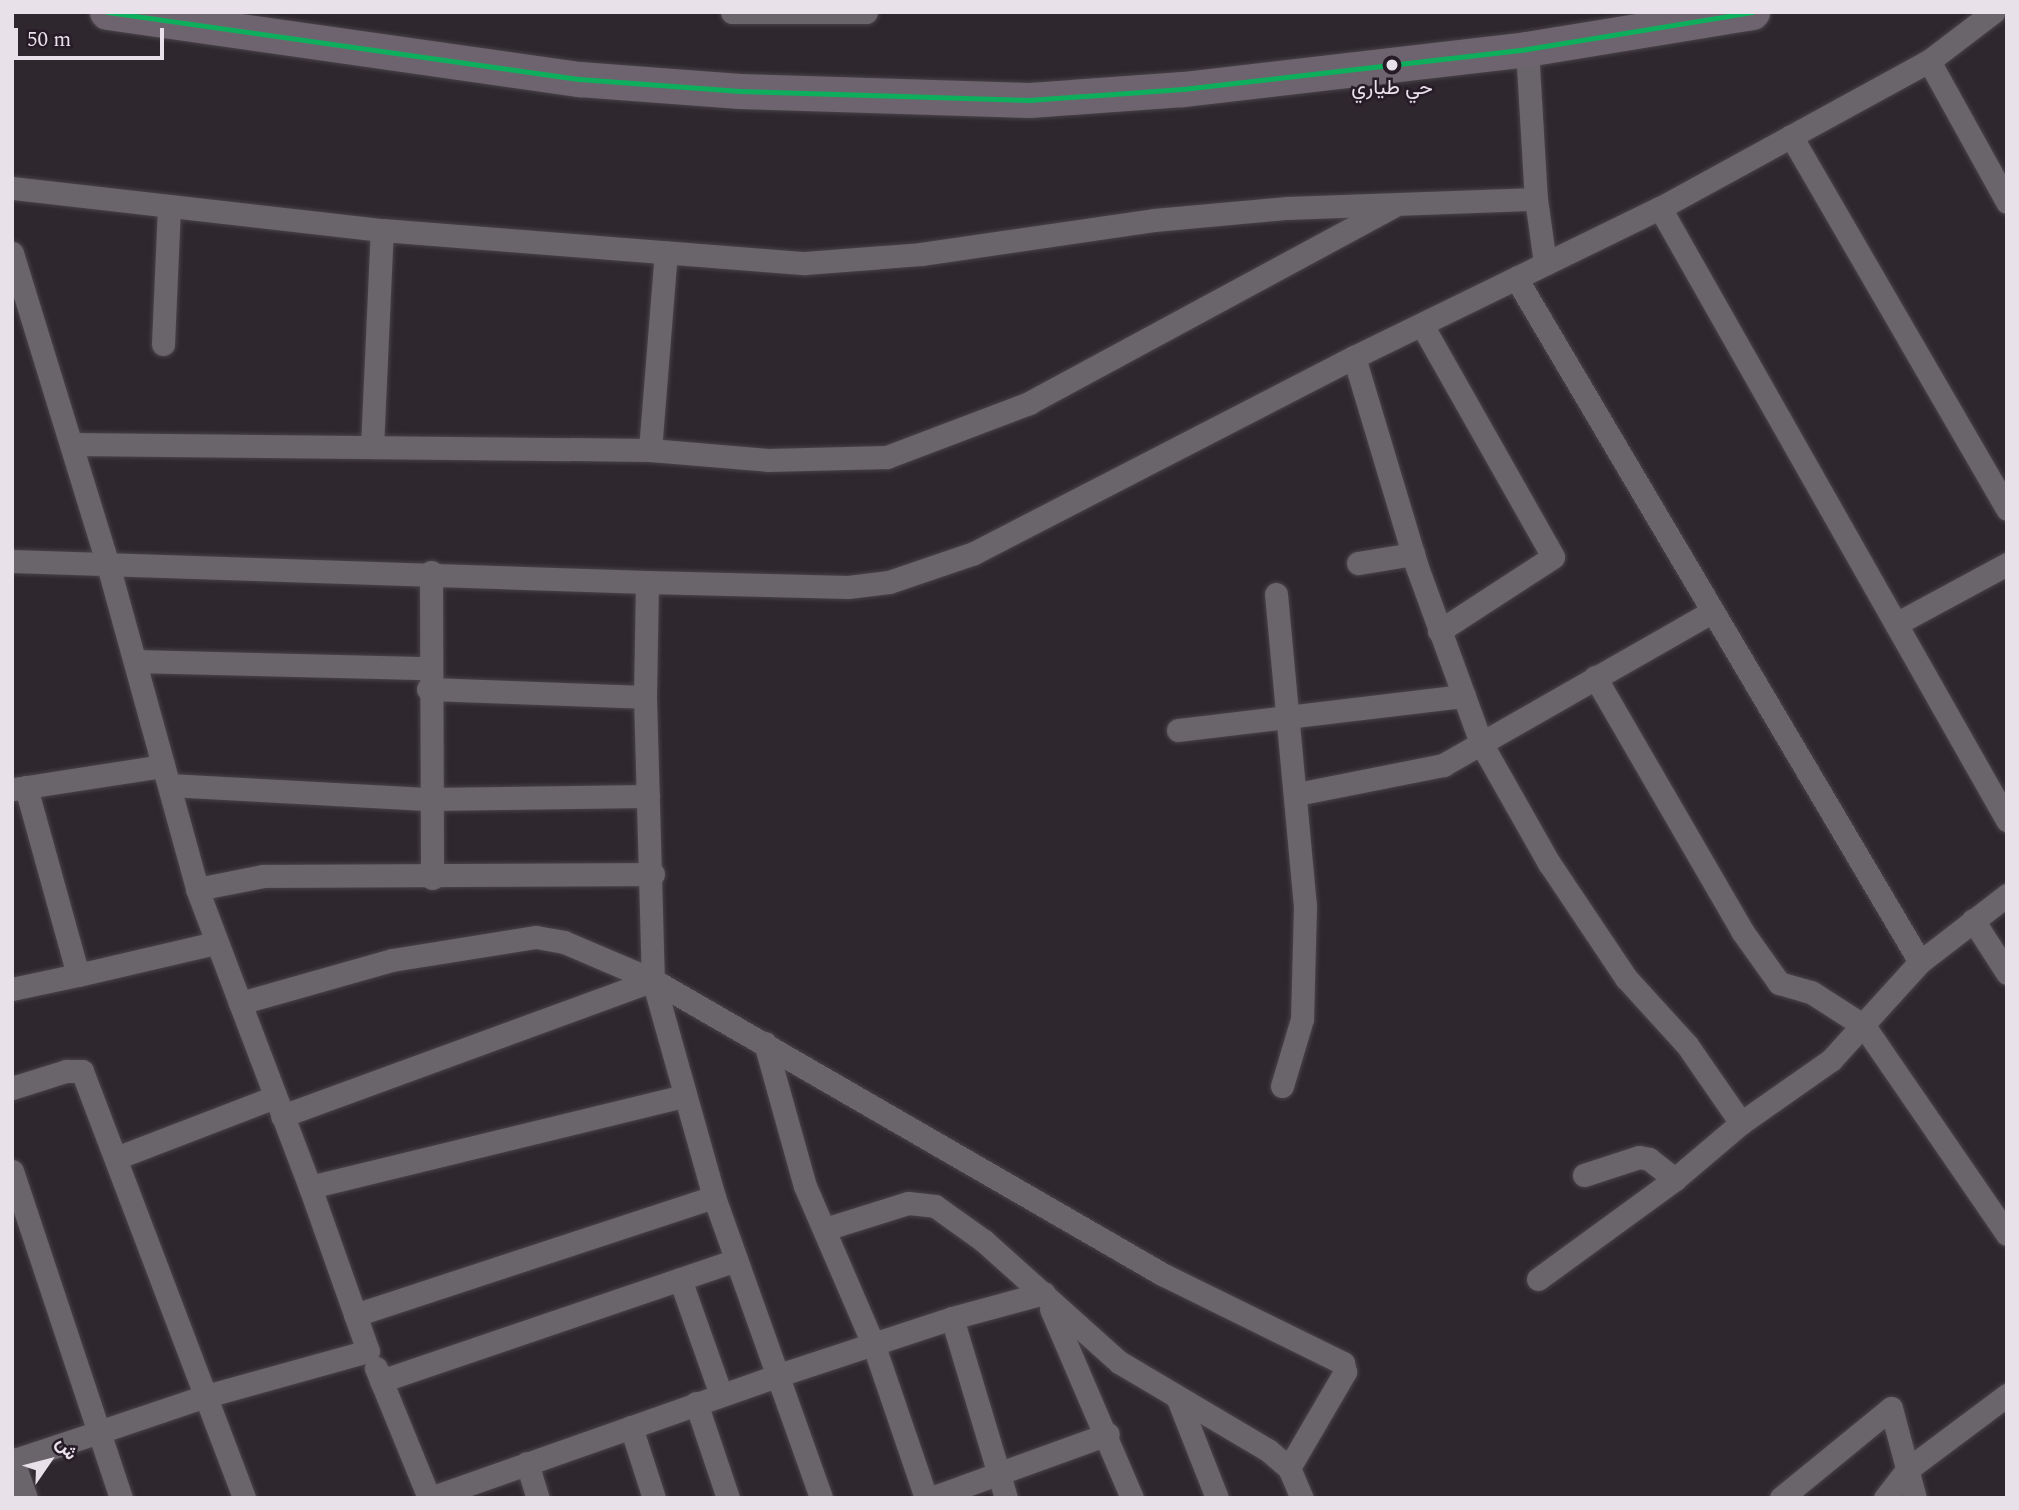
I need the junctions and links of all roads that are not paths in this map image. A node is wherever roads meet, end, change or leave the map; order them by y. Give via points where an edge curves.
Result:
1 (107, 12) edge
2 (732, 12) edge
3 (866, 12) edge
4 (1752, 12) edge
5 (1996, 14) edge
6 (1527, 49) junction
7 (1929, 61) junction
8 (1791, 136) junction
9 (12, 188) edge
10 (1536, 199) junction
11 (2007, 202) edge
12 (1396, 204) junction
13 (169, 206) junction
14 (1660, 208) junction
15 (382, 230) junction
16 (12, 253) edge
17 (666, 253) junction
18 (1545, 263) junction
19 (1516, 278) junction
20 (1422, 325) junction
21 (163, 344) dead end
22 (1354, 357) junction
23 (72, 444) junction
24 (372, 447) junction
25 (650, 450) junction
26 (2007, 509) edge
27 (1413, 554) junction
28 (12, 561) edge
29 (1358, 564) dead end
30 (2007, 564) edge
31 (108, 565) junction
32 (431, 572) junction
33 (647, 582) junction
34 (1276, 594) dead end
35 (1711, 612) junction
36 (1896, 624) junction
37 (1439, 631) junction
38 (135, 661) junction
39 (1595, 677) junction
40 (428, 678) junction
41 (1464, 696) junction
42 (645, 697) junction
43 (1290, 720) junction
44 (1178, 730) dead end
45 (1481, 743) junction
46 (166, 776) junction
47 (19, 788) edge
48 (1297, 794) junction
49 (648, 796) junction
50 (431, 799) junction
51 (2007, 820) edge
52 (653, 874) junction
53 (432, 878) junction
54 (197, 888) junction
55 (2007, 895) edge
56 (1973, 920) junction
57 (215, 943) junction
58 (1920, 962) junction
59 (2007, 973) edge
60 (78, 975) junction
61 (653, 980) junction
62 (12, 989) edge
63 (240, 1003) junction
64 (1864, 1026) junction
65 (765, 1043) junction
66 (1282, 1086) dead end
67 (12, 1088) edge
68 (683, 1096) junction
69 (279, 1107) junction
70 (1741, 1123) junction
71 (116, 1157) junction
72 (12, 1171) edge
73 (1584, 1175) dead end
74 (1675, 1179) junction
75 (310, 1187) junction
76 (714, 1197) junction
77 (825, 1229) junction
78 (2007, 1234) edge
79 (736, 1260) junction
80 (680, 1279) junction
81 (1538, 1279) dead end
82 (1044, 1293) junction
83 (355, 1315) junction
84 (952, 1318) junction
85 (874, 1346) junction
86 (369, 1351) junction
87 (779, 1375) junction
88 (381, 1381) junction
89 (722, 1395) junction
90 (206, 1396) junction
91 (2006, 1397) edge
92 (1178, 1399) junction
93 (696, 1404) junction
94 (631, 1427) junction
95 (99, 1433) junction
96 (1108, 1434) junction
97 (12, 1460) edge
98 (527, 1464) junction
99 (1289, 1468) junction
100 (1908, 1469) junction
101 (1002, 1487) edge
102 (26, 1498) edge
103 (121, 1498) edge
104 (244, 1498) edge
105 (430, 1498) edge
106 (538, 1498) edge
107 (654, 1498) edge
108 (728, 1498) edge
109 (821, 1498) edge
110 (928, 1498) edge
111 (1132, 1498) edge
112 (1217, 1498) edge
113 (1303, 1498) edge
114 (1781, 1498) edge
115 (1885, 1498) edge
116 (1915, 1498) edge

1 - 6 main road via 579,79 883,97 1030,100 1169,90
2 - 3 street
4 - 6 main road
5 - 7 street
6 - 10 street
7 - 8 street
7 - 11 street
8 - 14 street
8 - 26 street
9 - 13 street
10 - 12 street
10 - 18 street
12 - 17 street via 1154,220 921,254 805,263
12 - 25 street via 1029,403 909,450 843,460 768,460
13 - 15 street
13 - 21 street
14 - 18 street
14 - 36 street
15 - 17 street
15 - 24 street
16 - 23 street
17 - 25 street
18 - 19 street
19 - 20 street
19 - 35 street
20 - 22 street
20 - 37 street via 1553,557
22 - 27 street
22 - 33 street via 974,553 889,582 848,587
23 - 24 street
23 - 31 street
24 - 25 street
27 - 29 street
27 - 37 street
28 - 31 street
30 - 36 street
31 - 32 street
31 - 38 street
32 - 33 street
32 - 40 street
33 - 42 street
34 - 43 street
35 - 39 street
35 - 58 street
36 - 51 street
37 - 41 street
38 - 40 street
38 - 46 street
39 - 45 street
39 - 64 street via 1742,930 1779,983 1819,996
40 - 42 street
40 - 50 street
41 - 43 street
41 - 45 street
42 - 49 street
43 - 44 street
43 - 48 street
45 - 48 street via 1443,765 1422,771
45 - 70 street via 1549,863 1626,978 1687,1045
46 - 47 street
46 - 50 street
46 - 54 street
47 - 60 street
48 - 66 street via 1305,976 1302,1019
49 - 50 street
49 - 52 street
50 - 53 street
52 - 53 street
52 - 61 street
53 - 54 street via 359,873 263,876
54 - 57 street
55 - 56 street
56 - 58 street
56 - 59 street
57 - 60 street
57 - 63 street
58 - 64 street
60 - 62 street
61 - 63 street via 564,942 536,937 391,960
61 - 65 street
61 - 68 street
61 - 69 street
63 - 69 street
64 - 70 street via 1831,1060
64 - 78 street
65 - 77 street via 805,1186
65 - 99 street via 1162,1274 1343,1363 1345,1372
67 - 71 street via 66,1071 82,1071
68 - 75 street
68 - 76 street
69 - 71 street
69 - 75 street
70 - 74 street
71 - 90 street
72 - 95 street
73 - 74 street via 1639,1157 1649,1159
74 - 81 street
75 - 83 street
76 - 79 street
76 - 83 street
77 - 82 street via 919,1201 935,1206 984,1241
77 - 85 street
79 - 80 street
79 - 87 street
80 - 88 street
80 - 89 street
82 - 84 street
82 - 92 street via 1100,1348
82 - 96 street
83 - 86 street
84 - 85 street
84 - 101 street
85 - 87 street
85 - 110 street
86 - 88 street
86 - 90 street
87 - 89 street
87 - 109 street
88 - 105 street
89 - 93 street
90 - 95 street
90 - 104 street
91 - 100 street
92 - 99 street via 1268,1450
92 - 112 street
93 - 94 street
93 - 108 street
94 - 98 street
94 - 107 street
95 - 97 street
95 - 103 street
96 - 101 street
96 - 111 street
97 - 102 street
98 - 105 street
98 - 106 street
99 - 113 street
100 - 114 street via 1891,1408
100 - 115 street
100 - 116 street
101 - 110 street

